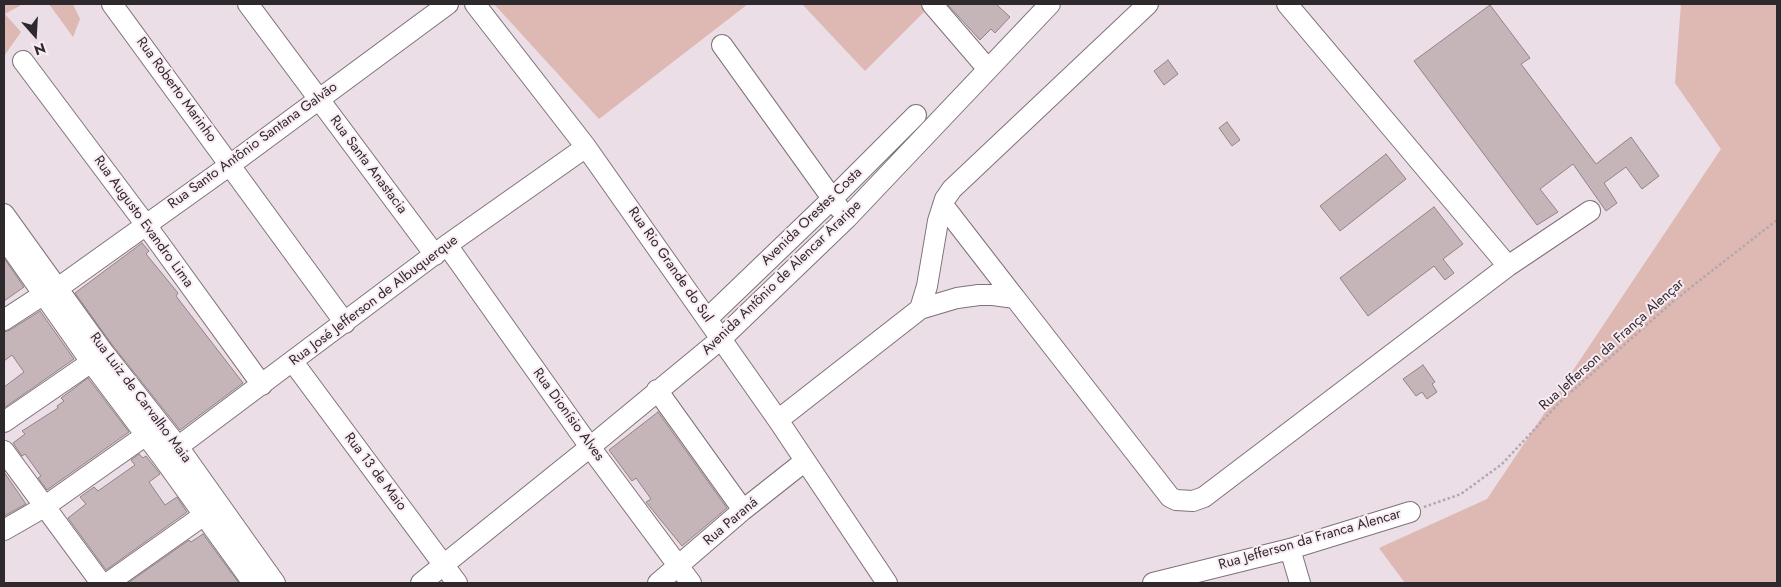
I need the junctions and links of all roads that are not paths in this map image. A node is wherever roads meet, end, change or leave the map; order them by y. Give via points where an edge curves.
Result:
1 (112, 4) edge
2 (248, 4) edge
3 (448, 4) edge
4 (475, 4) edge
5 (932, 4) edge
6 (1050, 4) edge
7 (1148, 4) edge
8 (1287, 4) edge
9 (722, 45) dead end
10 (23, 61) dead end
11 (987, 68) junction
12 (318, 98) junction
13 (916, 115) dead end
14 (586, 147) junction
15 (230, 165) junction
16 (832, 199) junction
17 (943, 205) junction
18 (1590, 211) dead end
19 (4, 214) edge
20 (846, 218) junction
21 (146, 225) junction
22 (4, 238) edge
23 (441, 250) junction
24 (1508, 266) junction
25 (51, 291) junction
26 (1015, 298) junction
27 (920, 309) junction
28 (708, 318) junction
29 (4, 320) edge
30 (345, 323) junction
31 (721, 339) junction
32 (98, 357) junction
33 (293, 362) junction
34 (262, 385) junction
35 (658, 390) junction
36 (778, 420) junction
37 (4, 422) edge
38 (153, 430) junction
39 (590, 447) junction
40 (4, 452) edge
41 (171, 453) junction
42 (805, 461) junction
43 (44, 507) junction
44 (211, 510) junction
45 (743, 510) junction
46 (1410, 512) road end
47 (4, 530) edge
48 (1290, 549) junction
49 (444, 565) junction
50 (679, 566) junction
51 (1175, 580) edge
52 (100, 583) edge
53 (108, 583) edge
54 (253, 583) edge
55 (273, 583) edge
56 (421, 583) edge
57 (457, 583) edge
58 (658, 583) edge
59 (691, 583) edge
60 (887, 583) edge
61 (1153, 583) edge
62 (1300, 583) edge

1 - 15 street, Rua Roberto Marinho
2 - 12 street, Rua Santa Anastacia
3 - 12 street, Rua Santo Antônio Santana Galvão
4 - 14 street, Rua Rio Grande do Sul
5 - 11 street
6 - 11 street, Avenida Antônio de Alencar Araripe
7 - 17 street via 956,183
8 - 24 street
9 - 16 street
10 - 21 street, Rua Augusto Evandro Lima
11 - 20 street, Avenida Antônio de Alencar Araripe
12 - 15 street, Rua Santo Antônio Santana Galvão
12 - 23 street, Rua Santa Anastacia
13 - 16 street, Avenida Orestes Costa
14 - 23 street, Rua José Jefferson de Albuquerque
14 - 28 street, Rua Rio Grande do Sul
15 - 21 street, Rua Santo Antônio Santana Galvão
15 - 30 street, Rua Roberto Marinho
16 - 20 street
16 - 28 street, Avenida Orestes Costa
17 - 26 street
17 - 27 street via 928,286
18 - 24 street
19 - 25 street, Rua Luiz de Carvalho Maia
20 - 31 street, Avenida Antônio de Alencar Araripe
21 - 25 street, Rua Santo Antônio Santana Galvão
21 - 34 street, Rua Augusto Evandro Lima
22 - 25 street, Rua Luiz de Carvalho Maia
23 - 30 street, Rua José Jefferson de Albuquerque
23 - 39 street, Rua Dionísio Alves
24 - 26 street via 1204,496 1193,501 1170,497
25 - 29 street, Rua Santo Antônio Santana Galvão
25 - 32 street, Rua Luiz de Carvalho Maia
26 - 27 street via 979,295
27 - 36 street
28 - 31 street, Rua Rio Grande do Sul
30 - 33 street, Rua José Jefferson de Albuquerque
31 - 35 street, Avenida Antônio de Alencar Araripe
31 - 36 street, Rua Rio Grande do Sul
32 - 37 street
32 - 38 street, Rua Luiz de Carvalho Maia
33 - 34 street, Rua José Jefferson de Albuquerque
33 - 49 street, Rua 13 de Maio
34 - 41 street, Rua José Jefferson de Albuquerque
35 - 39 street, Avenida Antônio de Alencar Araripe
35 - 45 street
36 - 42 street, Rua Rio Grande do Sul
38 - 41 street, Rua Luiz de Carvalho Maia
38 - 43 street
39 - 49 street, Avenida Antônio de Alencar Araripe
39 - 50 street, Rua Dionísio Alves
40 - 43 street
41 - 44 street, Rua Luiz de Carvalho Maia
42 - 45 street, Rua Paraná
42 - 60 street, Rua Rio Grande do Sul
43 - 47 street
43 - 52 street
44 - 53 street
44 - 54 street, Rua Luiz de Carvalho Maia
44 - 55 street, Rua Luiz de Carvalho Maia
45 - 50 street, Rua Paraná
46 - 48 street, Rua Jefferson da Franca Alencar
48 - 51 street, Rua Jefferson da Franca Alencar
48 - 62 street
49 - 56 street, Avenida Antônio de Alencar Araripe
49 - 57 street, Rua 13 de Maio
50 - 58 street, Rua Paraná
50 - 59 street, Rua Dionísio Alves
51 - 61 street, Rua Jefferson da Franca Alencar

